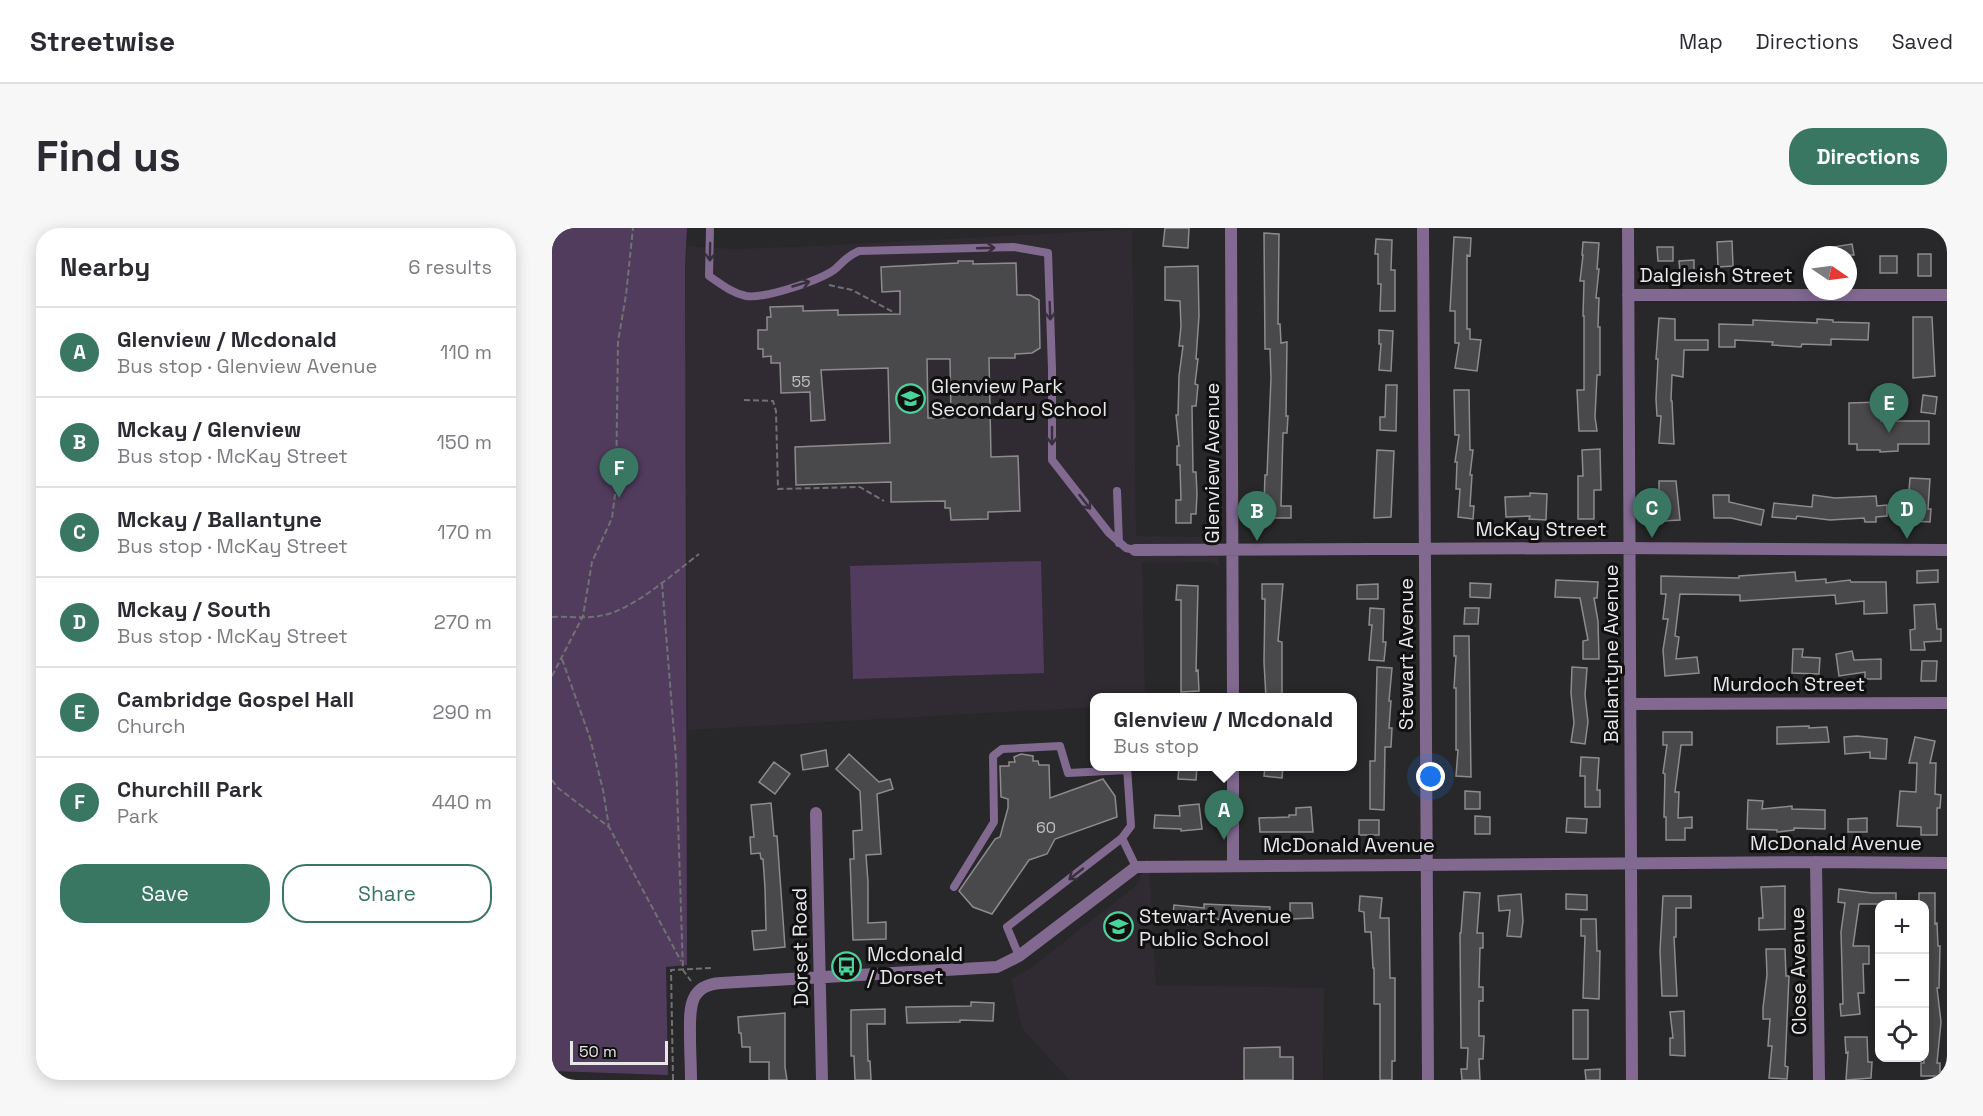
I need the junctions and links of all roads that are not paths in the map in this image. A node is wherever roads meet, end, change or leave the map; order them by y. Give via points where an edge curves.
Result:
1 (710, 228) edge
2 (1231, 228) edge
3 (1424, 228) edge
4 (1628, 228) edge
5 (1628, 295) junction
6 (1947, 295) edge
7 (1117, 491) dead end
8 (1119, 543) junction
9 (1630, 548) junction
10 (1425, 549) junction
11 (1135, 550) joint
12 (1232, 550) junction
13 (1947, 550) edge
14 (1233, 693) edge
15 (1947, 703) edge
16 (1630, 704) junction
17 (1092, 771) edge
18 (1127, 771) edge
19 (1233, 771) edge
20 (816, 813) dead end
21 (1122, 838) junction
22 (1816, 862) junction
23 (1631, 863) junction
24 (1947, 863) edge
25 (1427, 864) junction
26 (1233, 865) junction
27 (1136, 867) junction
28 (954, 886) dead end
29 (1019, 956) junction
30 (820, 977) junction
31 (691, 1080) edge
32 (822, 1080) edge
33 (1428, 1080) edge
34 (1632, 1080) edge
35 (1819, 1080) edge

1 -> 8 lane via 709,276 727,289 758,297 814,281 834,270 848,255 860,251 1014,247 1048,253 1052,460
2 - 12 street, Glenview Avenue
3 - 10 street, Stewart Avenue
4 - 5 street, Ballantyne Avenue
5 - 6 street, Dalgleish Street
5 - 9 street, Ballantyne Avenue
7 - 8 lane
8 - 11 lane
9 - 10 street, McKay Street
9 - 13 street, McKay Street
9 - 16 street, Ballantyne Avenue
10 - 12 street, McKay Street
10 - 25 street, Stewart Avenue
11 - 12 street, McKay Street
12 - 14 street, Glenview Avenue
15 - 16 street, Murdoch Street
16 - 23 street, Ballantyne Avenue
17 - 28 lane via 1068,773 1060,746 1002,749 993,756 994,822
18 - 21 lane via 1131,826
19 - 26 street
20 - 30 street, Dorset Road
21 - 27 lane
21 -> 29 lane via 1007,927
22 - 23 street, McDonald Avenue
22 - 24 street, McDonald Avenue
22 - 35 street, Close Avenue
23 - 25 street, McDonald Avenue
23 - 34 street, Ballantyne Avenue
25 - 26 street, McDonald Avenue
25 - 33 street, Stewart Avenue
26 - 27 street, McDonald Avenue
27 - 29 street
29 - 30 street via 997,967
30 - 31 street via 713,983 701,990 690,1008
30 - 32 street, Dorset Road

